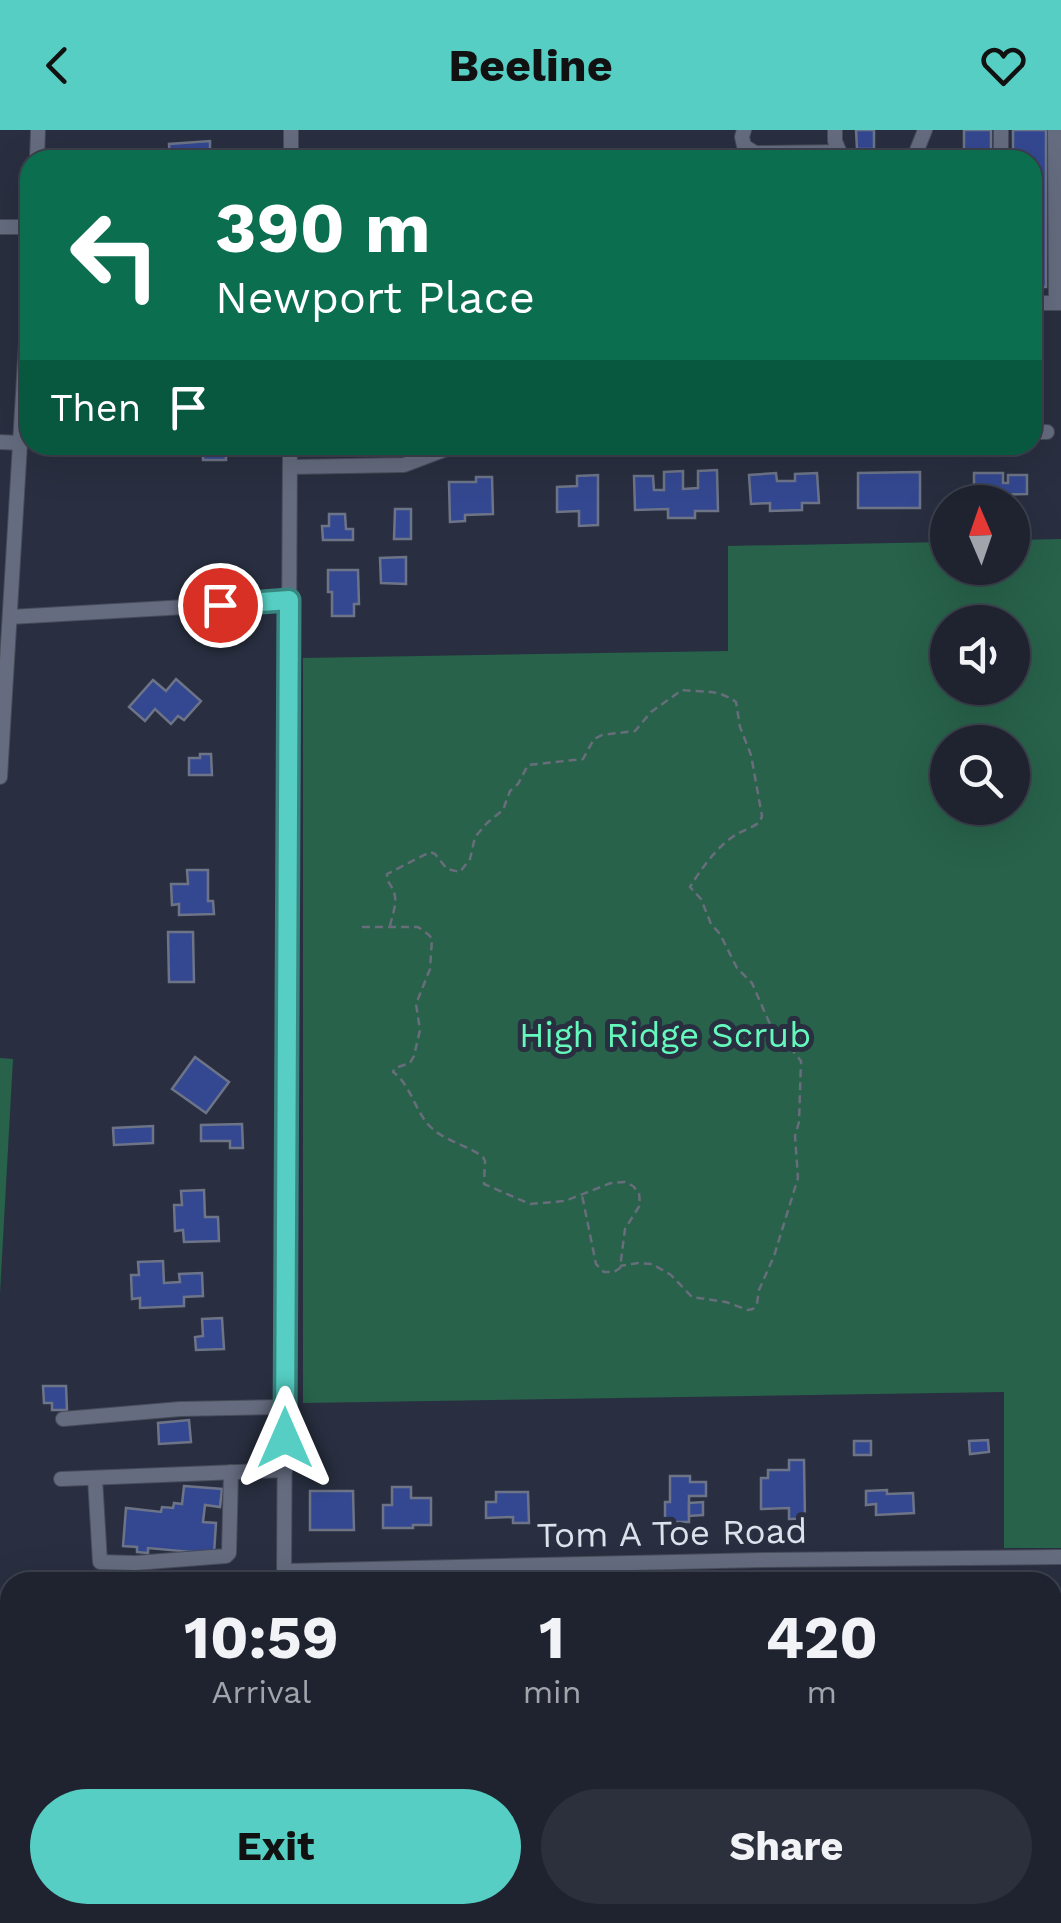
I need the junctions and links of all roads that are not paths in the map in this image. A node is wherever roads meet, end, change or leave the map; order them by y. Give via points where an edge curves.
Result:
1 (1055, 130) edge
2 (1058, 303) edge
3 (0, 442) edge
4 (20, 443) joint
5 (290, 455) edge
6 (429, 455) edge
7 (290, 467) junction
8 (289, 600) junction
9 (10, 618) junction
10 (0, 777) edge
11 (286, 1407) junction
12 (62, 1420) dead end
13 (285, 1470) junction
14 (230, 1472) junction
15 (95, 1478) junction
16 (60, 1480) dead end
17 (1061, 1557) edge
18 (285, 1572) edge
19 (426, 1572) edge

1 - 2 street
3 - 4 street
4 - 9 street
5 - 7 street
6 - 7 street via 404,464
7 - 8 street
8 - 9 street
8 - 11 street
9 - 10 street
11 - 12 street via 180,1408
11 - 13 street
13 - 14 street
13 - 18 street
14 - 15 street
14 - 15 street via 226,1556 135,1562 100,1562
15 - 16 street
17 - 19 street, Tom A Toe Road

